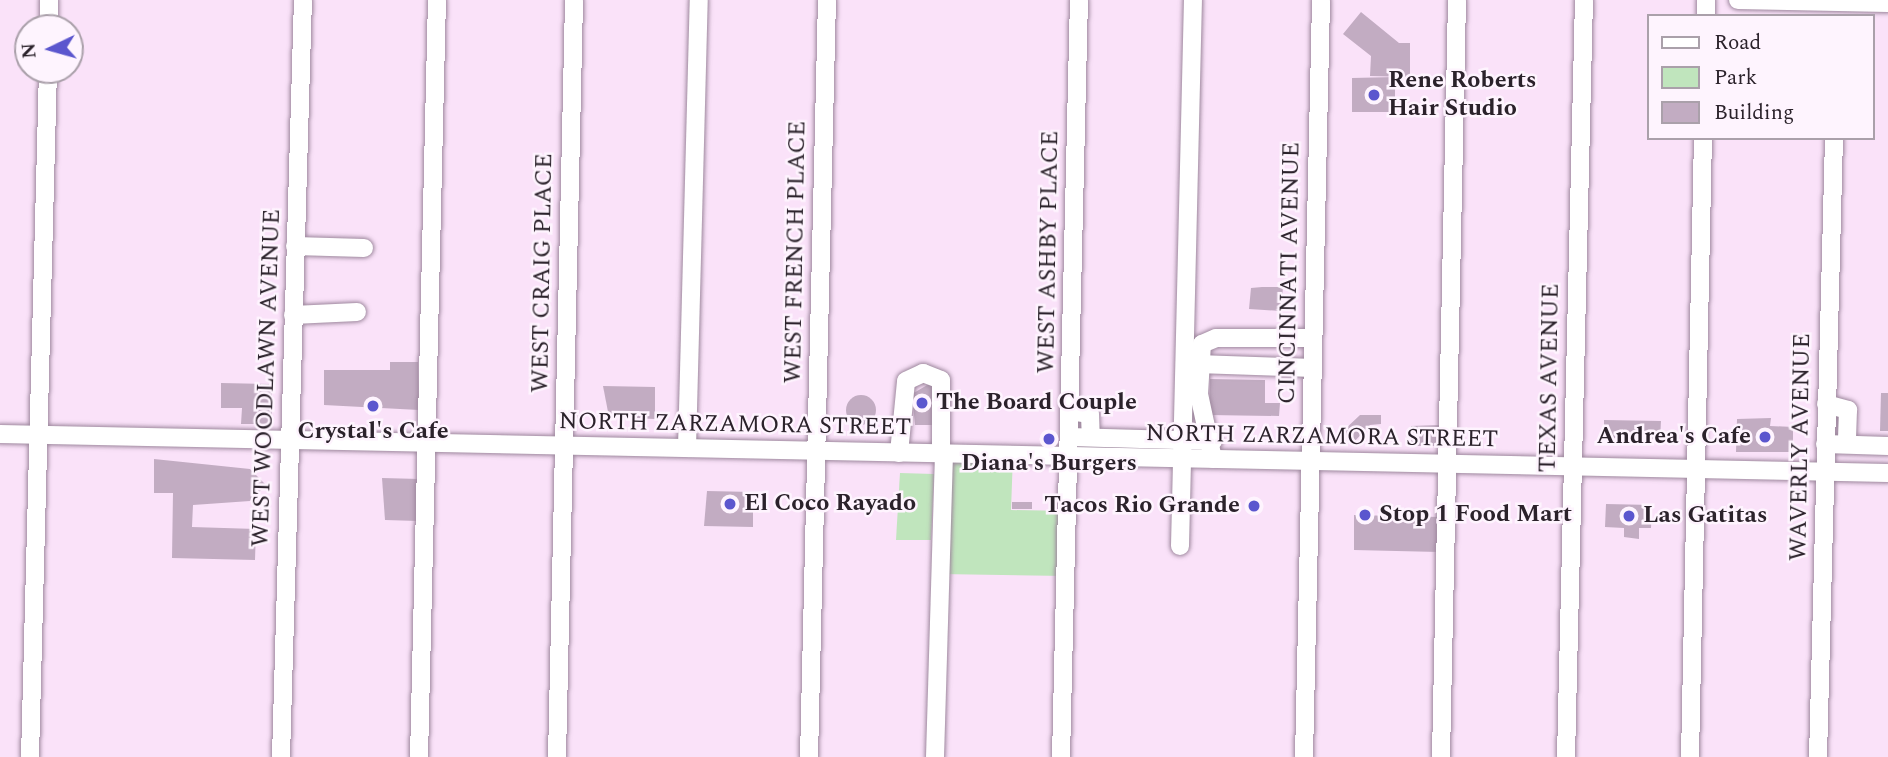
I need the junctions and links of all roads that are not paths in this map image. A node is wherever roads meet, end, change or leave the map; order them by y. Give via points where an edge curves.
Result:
1 (303, 0) edge
2 (438, 0) edge
3 (575, 0) edge
4 (699, 0) edge
5 (827, 0) edge
6 (1079, 0) edge
7 (1193, 0) edge
8 (1321, 0) edge
9 (1457, 0) edge
10 (1584, 0) edge
11 (1738, 0) edge
12 (1888, 3) edge
13 (1837, 6) edge
14 (48, 84) edge
15 (1703, 140) edge
16 (1834, 140) edge
17 (295, 246) junction
18 (364, 248) dead end
19 (357, 312) dead end
20 (293, 316) junction
21 (1313, 338) junction
22 (1199, 364) junction
23 (1312, 368) junction
24 (1826, 404) junction
25 (1070, 411) junction
26 (0, 434) edge
27 (39, 435) junction
28 (1069, 437) junction
29 (1091, 437) junction
30 (289, 440) junction
31 (1184, 440) junction
32 (1847, 442) junction
33 (425, 443) junction
34 (1825, 444) junction
35 (564, 446) junction
36 (1888, 446) edge
37 (687, 448) junction
38 (1213, 450) junction
39 (816, 451) junction
40 (899, 453) junction
41 (942, 454) junction
42 (1069, 456) junction
43 (1184, 458) junction
44 (1310, 461) junction
45 (1447, 464) junction
46 (1572, 467) junction
47 (1696, 469) junction
48 (1824, 472) junction
49 (1888, 473) edge
50 (1180, 546) dead end
51 (30, 757) edge
52 (281, 757) edge
53 (419, 757) edge
54 (556, 757) edge
55 (809, 757) edge
56 (935, 757) edge
57 (1061, 757) edge
58 (1304, 757) edge
59 (1441, 757) edge
60 (1566, 757) edge
61 (1690, 757) edge
62 (1818, 757) edge

1 - 17 street, WEST WOODLAWN AVENUE
2 - 33 street
3 - 35 street, WEST CRAIG PLACE
4 - 37 street
5 - 39 street, WEST FRENCH PLACE
6 - 25 street, WEST ASHBY PLACE
7 - 31 street
8 - 21 street, CINCINNATI AVENUE
9 - 45 street
10 - 46 street, TEXAS AVENUE
11 - 13 street
12 - 13 street
14 - 27 street
15 - 47 street
16 - 24 street, WAVERLY AVENUE
17 - 18 street
17 - 20 street, WEST WOODLAWN AVENUE
19 - 20 street
20 - 30 street, WEST WOODLAWN AVENUE
21 - 22 street via 1216,338 1202,344
21 - 23 street, CINCINNATI AVENUE
22 - 23 street
22 - 38 street via 1200,409
23 - 44 street, CINCINNATI AVENUE
24 - 32 street via 1848,410
24 - 34 street, WAVERLY AVENUE
25 - 28 street, WEST ASHBY PLACE
25 - 29 street via 1090,414
26 - 27 street, NORTH ZARZAMORA STREET
27 - 30 street, NORTH ZARZAMORA STREET
27 - 51 street
28 - 29 street
28 - 42 street, WEST ASHBY PLACE
29 - 31 street
30 - 33 street, NORTH ZARZAMORA STREET
30 - 52 street, WEST WOODLAWN AVENUE
31 - 38 street
31 - 43 street
32 - 34 street
32 - 36 street
33 - 35 street, NORTH ZARZAMORA STREET
33 - 53 street
34 - 48 street, WAVERLY AVENUE
35 - 37 street, NORTH ZARZAMORA STREET
35 - 54 street, WEST CRAIG PLACE
37 - 39 street, NORTH ZARZAMORA STREET
38 - 43 street, NORTH ZARZAMORA STREET
38 - 44 street, NORTH ZARZAMORA STREET
39 - 40 street, NORTH ZARZAMORA STREET
39 - 55 street, WEST FRENCH PLACE
40 - 41 street, NORTH ZARZAMORA STREET
40 - 41 street via 906,381 923,373 941,380
41 - 42 street, NORTH ZARZAMORA STREET
41 - 56 street
42 - 43 street, NORTH ZARZAMORA STREET
42 - 57 street, WEST ASHBY PLACE
43 - 50 street
44 - 45 street, NORTH ZARZAMORA STREET
44 - 58 street, CINCINNATI AVENUE
45 - 46 street, NORTH ZARZAMORA STREET
45 - 59 street
46 - 47 street, NORTH ZARZAMORA STREET
46 - 60 street, TEXAS AVENUE
47 - 48 street, NORTH ZARZAMORA STREET
47 - 61 street
48 - 49 street, NORTH ZARZAMORA STREET
48 - 62 street, WAVERLY AVENUE

